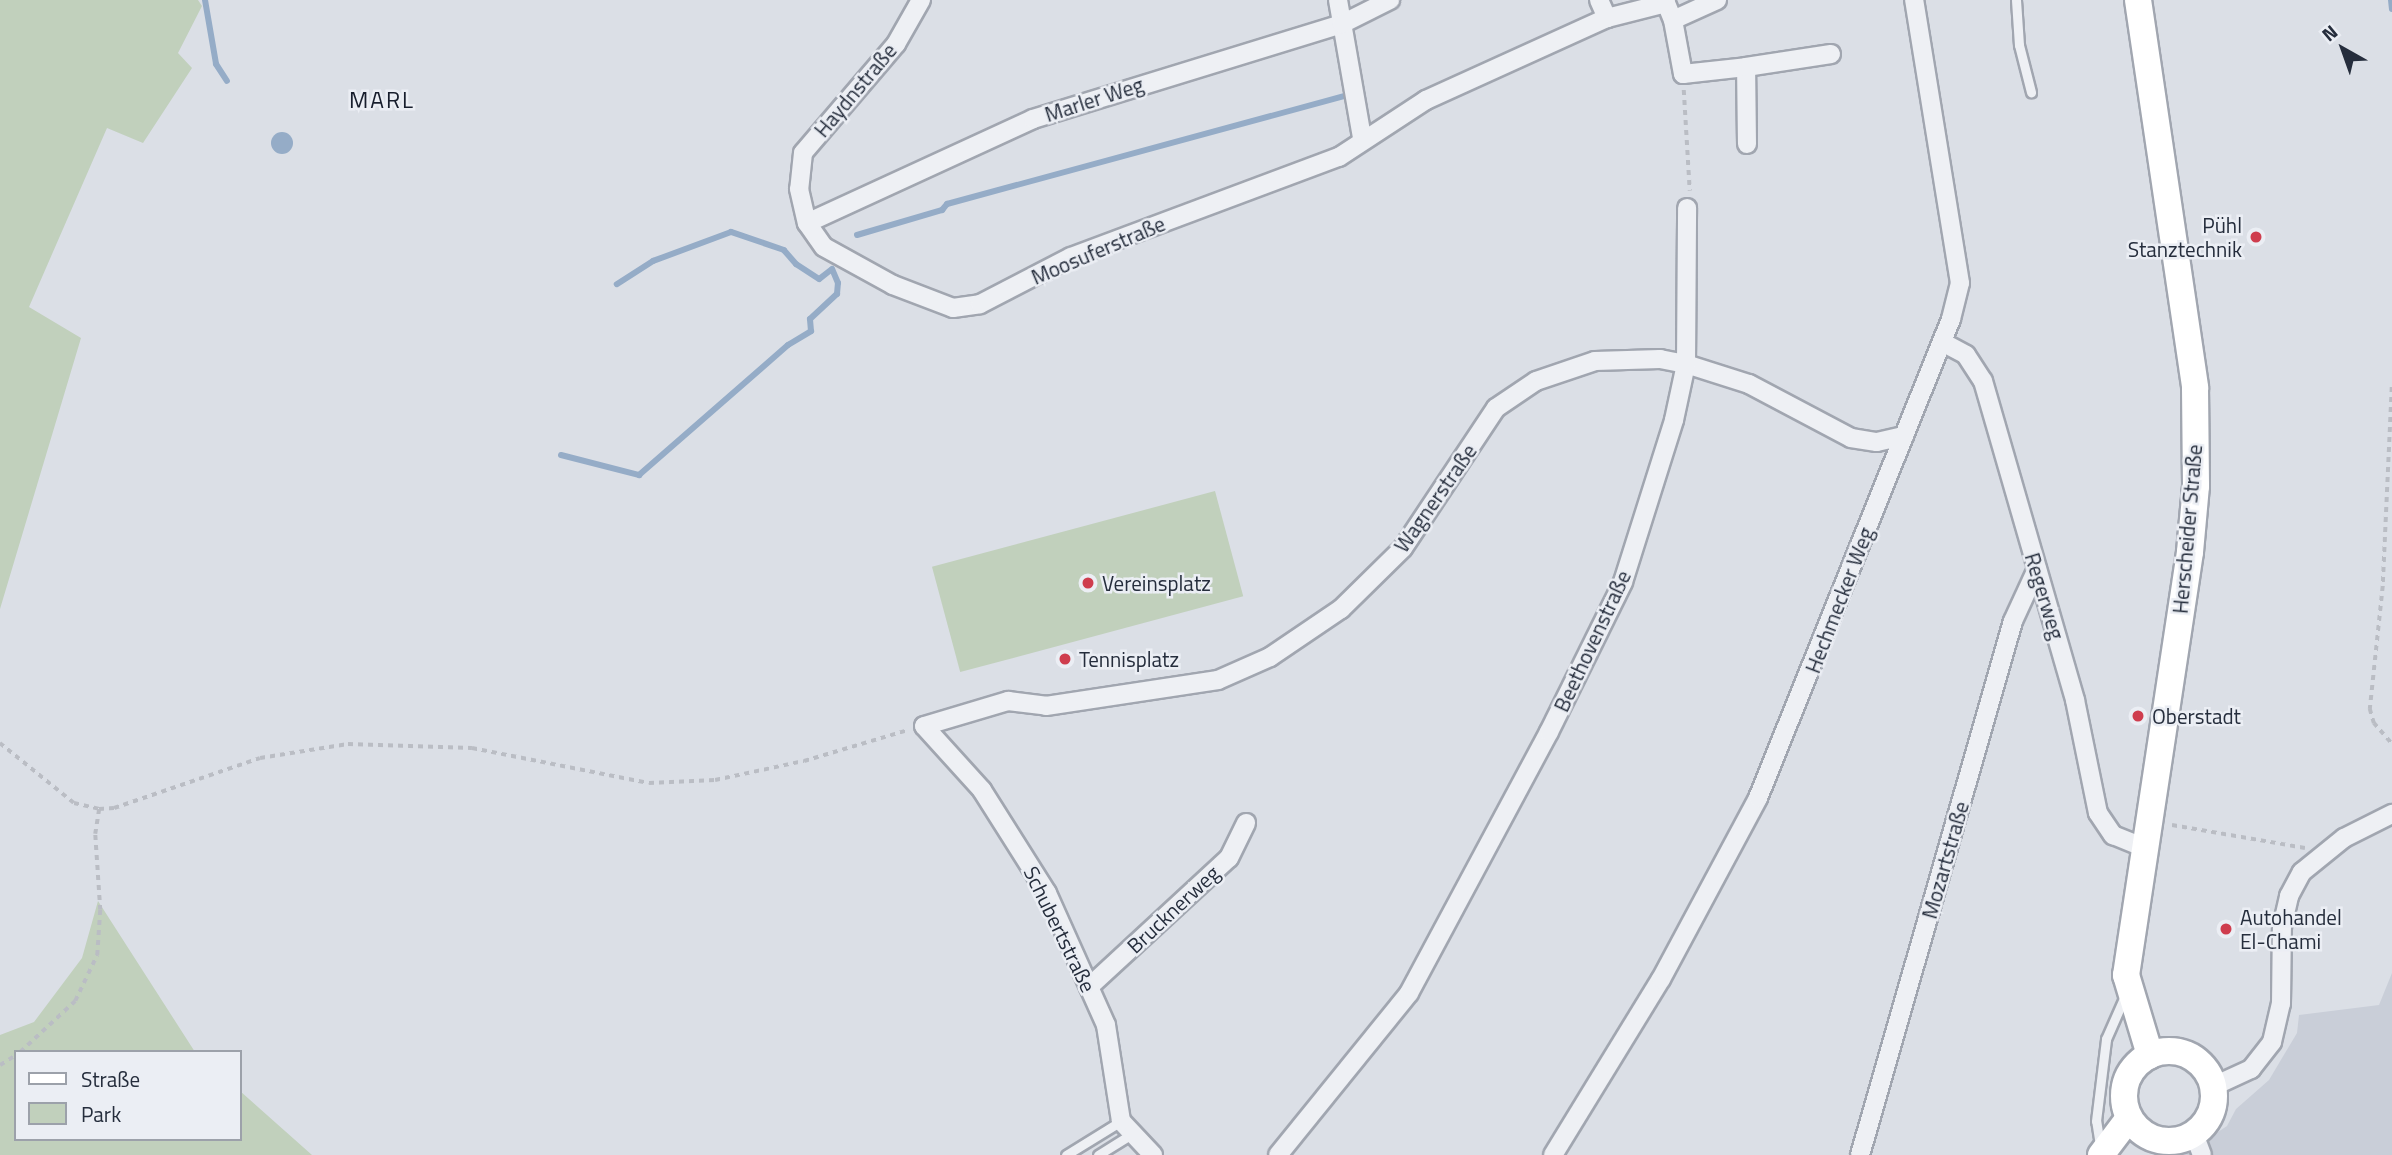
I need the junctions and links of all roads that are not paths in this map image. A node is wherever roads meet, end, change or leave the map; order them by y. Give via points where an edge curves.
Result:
1 (920, 0) edge
2 (1338, 0) edge
3 (1390, 0) edge
4 (1599, 0) edge
5 (1717, 0) edge
6 (1914, 0) edge
7 (2016, 0) edge
8 (2138, 0) edge
9 (1608, 18) junction
10 (1673, 20) junction
11 (1342, 24) junction
12 (1831, 54) dead end
13 (1746, 67) junction
14 (2031, 92) dead end
15 (1362, 138) junction
16 (1747, 145) dead end
17 (1687, 208) road end
18 (807, 223) junction
19 (1942, 342) junction
20 (1686, 364) junction
21 (1904, 436) junction
22 (2037, 569) junction
23 (924, 726) joint
24 (2392, 814) edge
25 (1247, 823) dead end
26 (2145, 834) junction
27 (1089, 987) junction
28 (2128, 988) junction
29 (2150, 1055) junction
30 (2214, 1086) junction
31 (2129, 1118) junction
32 (1126, 1128) junction
33 (2198, 1144) edge
34 (2101, 1154) edge
35 (1066, 1155) edge
36 (1098, 1155) edge
37 (1153, 1155) edge
38 (1278, 1155) edge
39 (1553, 1155) edge
40 (1860, 1155) edge

1 - 18 street, Haydnstraße via 896,44 803,153 799,189
2 - 11 street
3 - 11 street, Marler Weg
4 - 9 street
5 - 10 street
6 - 19 street, Hechmecker Weg via 1960,283
7 - 14 lane via 2019,45
8 - 26 main road, Herscheider Straße via 2195,388 2196,486 2190,552
9 - 10 street, Moosuferstraße via 1666,3
9 - 15 street, Moosuferstraße via 1426,100
10 - 13 street via 1683,74
11 - 15 street
11 - 18 street, Marler Weg via 1033,119
12 - 13 street
13 - 16 street
15 - 18 street, Moosuferstraße via 1339,157 1071,257 980,304 954,308 892,285 824,247
17 - 20 street, Beethovenstraße
19 - 21 street, Hechmecker Weg
19 - 22 street, Regerweg via 1966,355 1983,381
20 - 21 street, Wagnerstraße via 1749,384 1851,438 1877,442
20 - 23 street, Wagnerstraße via 1660,359 1595,361 1536,381 1496,408 1404,548 1341,609 1270,657 1218,680 1046,706 1008,701
20 - 38 street, Beethovenstraße via 1674,420 1623,582 1549,732 1409,993
21 - 39 street, Hechmecker Weg via 1753,809 1661,979
22 - 26 street, Regerweg via 2075,699 2098,813 2113,835
22 - 40 street, Mozartstraße via 2013,621
23 - 27 street, Schubertstraße via 982,790 1040,881
24 - 30 street via 2320,853 2302,872 2286,906 2280,1012 2272,1042 2251,1069
25 - 27 street, Brucknerweg via 1229,858
26 - 28 main road, Herscheider Straße via 2130,930
27 - 32 street, Schubertstraße via 1106,1026
28 - 29 main road, Herscheider Straße
28 - 34 lane via 2106,1039 2096,1121
29 - 30 main road via 2169,1051 2188,1055 2203,1066
29 - 31 main road via 2138,1063 2126,1082
30 - 33 main road via 2211,1113
31 - 33 main road via 2156,1140
31 - 34 main road
32 - 35 lane
32 - 36 lane
32 - 37 street

